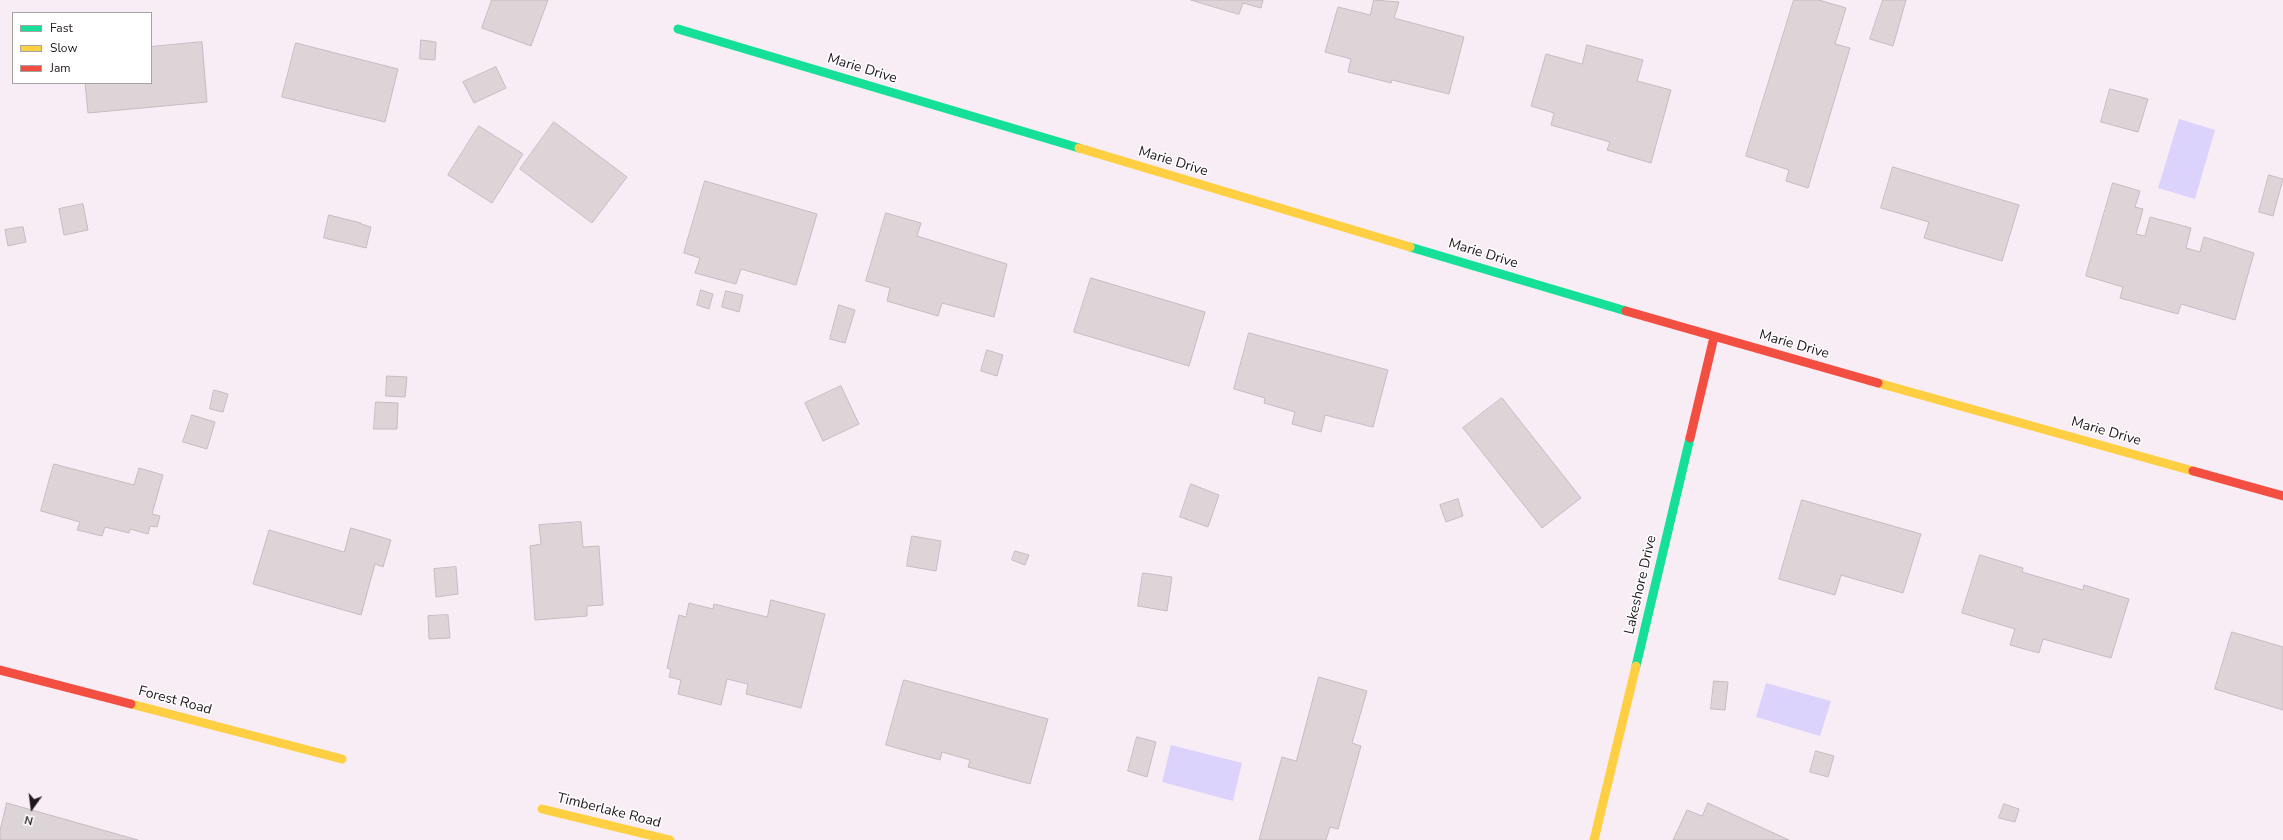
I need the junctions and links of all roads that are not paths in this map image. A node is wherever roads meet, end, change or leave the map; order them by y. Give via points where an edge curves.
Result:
1 (678, 29) dead end
2 (1714, 337) junction
3 (2283, 496) edge
4 (0, 670) edge
5 (342, 759) dead end
6 (542, 809) dead end
7 (670, 840) edge
8 (1594, 840) edge

1 - 2 street, Marie Drive
2 - 3 street, Marie Drive
2 - 8 street, Lakeshore Drive
4 - 5 street, Forest Road
6 - 7 street, Timberlake Road

